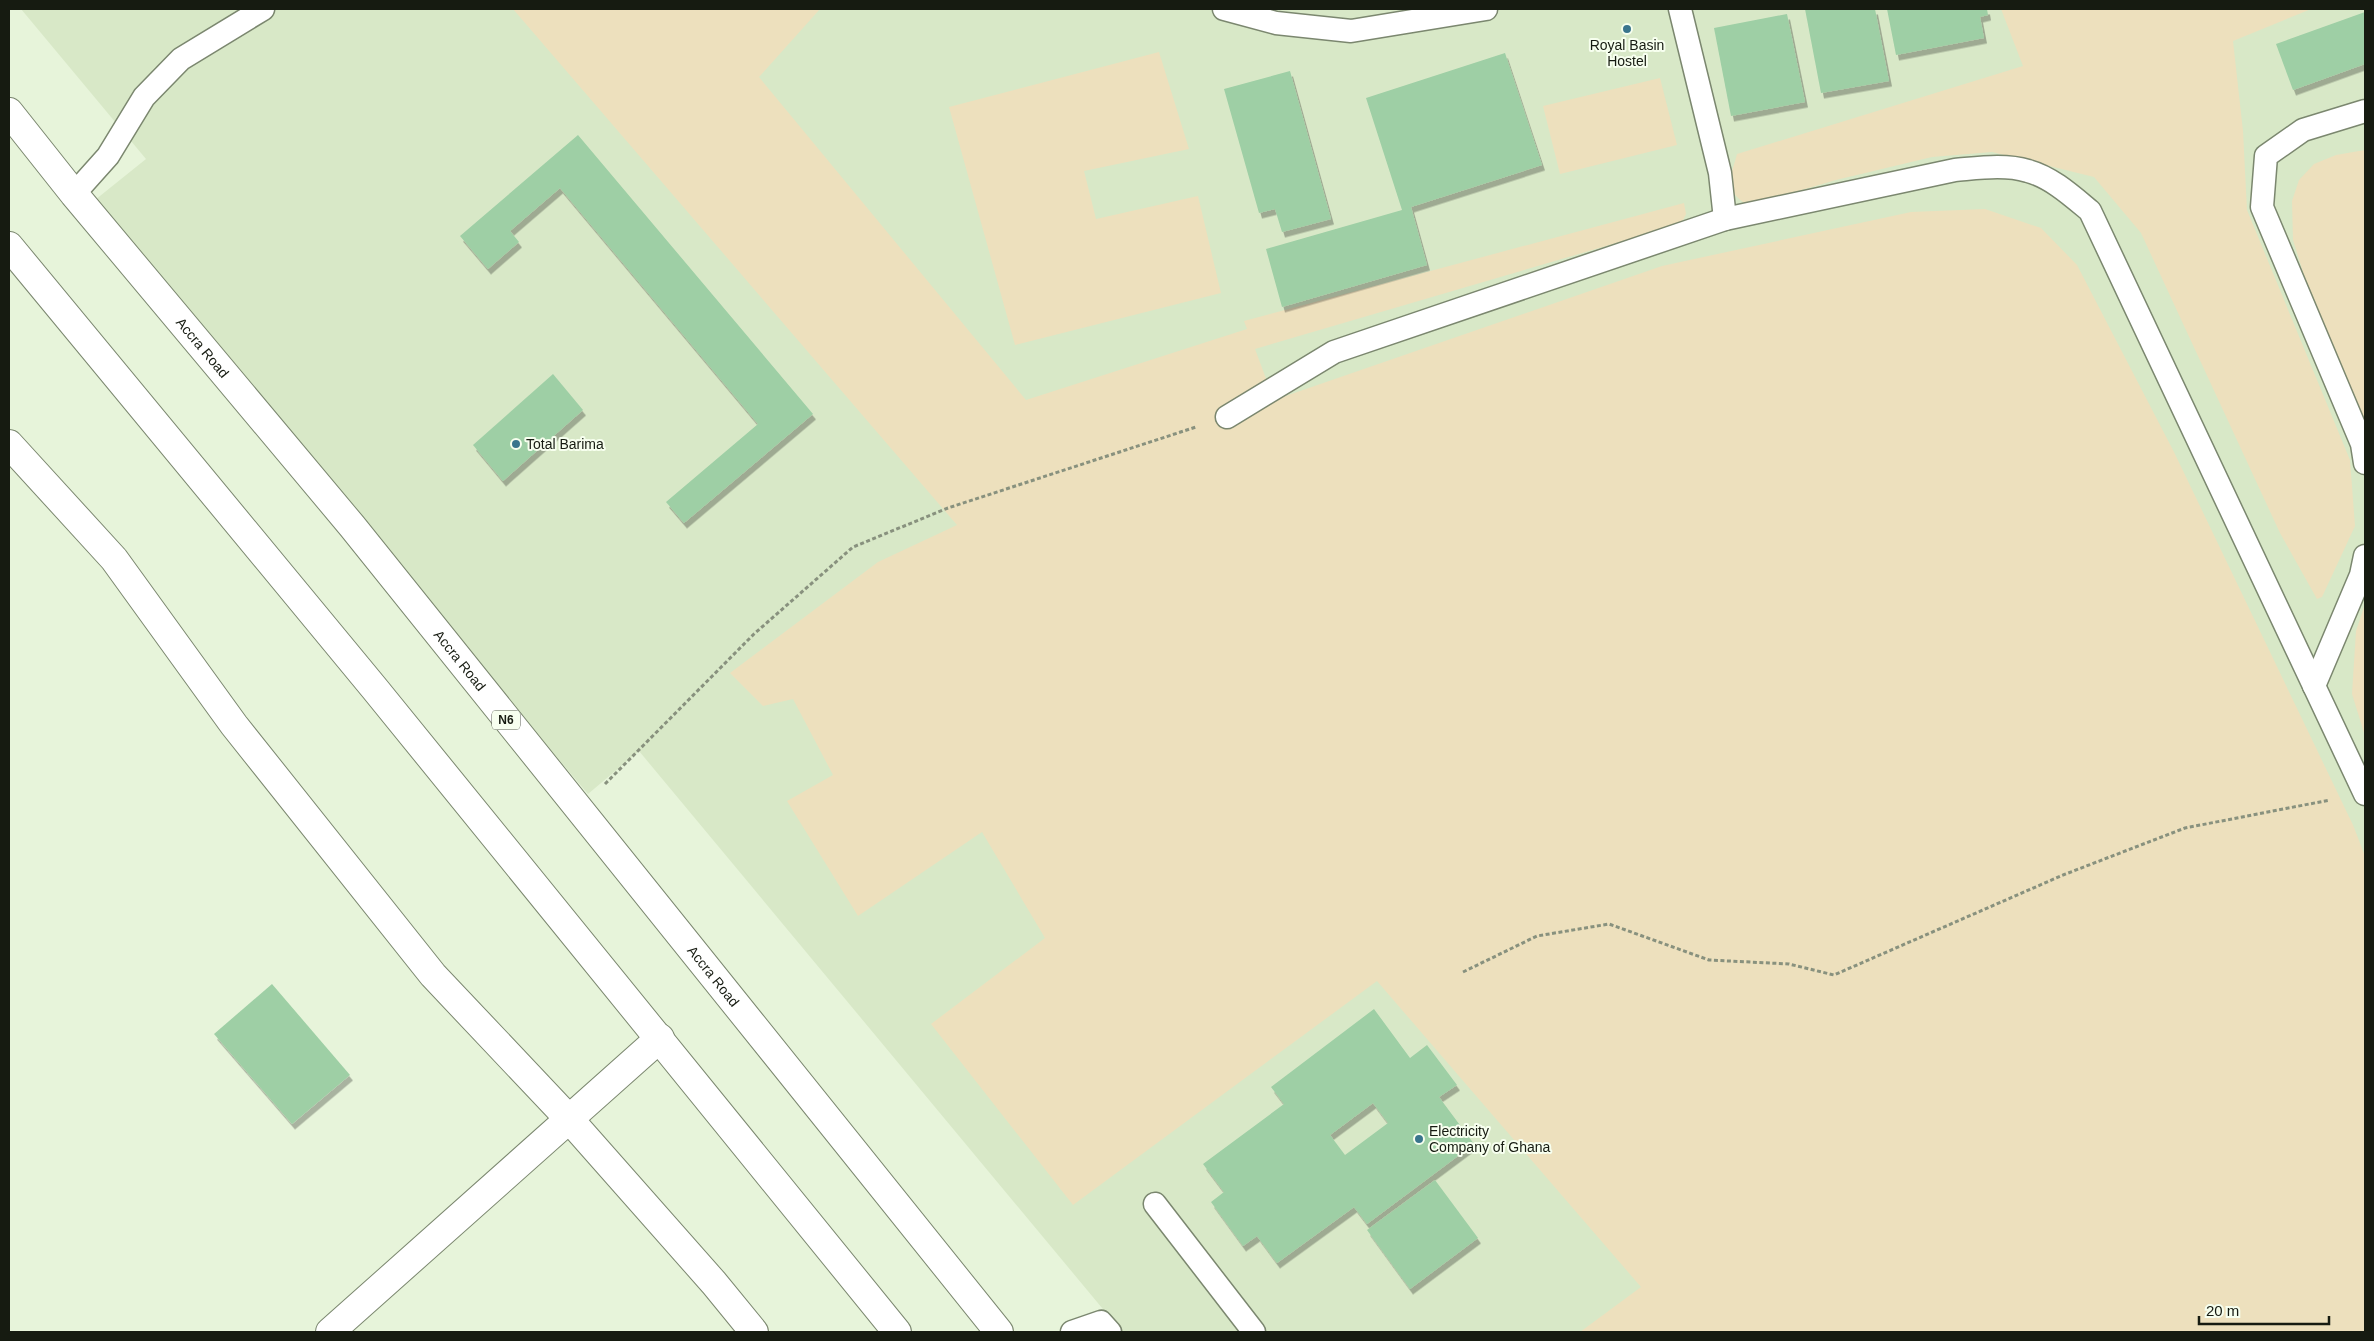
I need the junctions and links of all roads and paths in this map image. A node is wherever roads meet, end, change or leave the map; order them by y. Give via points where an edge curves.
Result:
1 (263, 9) edge
2 (1224, 9) edge
3 (1486, 9) edge
4 (1680, 9) edge
5 (2365, 111) edge
6 (9, 112) edge
7 (74, 194) junction
8 (1725, 219) junction
9 (9, 246) edge
10 (1227, 417) joint
11 (9, 444) edge
12 (2365, 463) edge
13 (2365, 556) edge
14 (2314, 686) junction
15 (2365, 794) edge
16 (2337, 799) dead end
17 (579, 811) junction
18 (1463, 972) dead end
19 (660, 1038) junction
20 (570, 1120) junction
21 (1155, 1204) dead end
22 (330, 1332) edge
23 (754, 1332) edge
24 (897, 1332) edge
25 (999, 1332) edge
26 (1072, 1332) edge
27 (1110, 1332) edge
28 (1254, 1332) edge

1 - 7 lane via 181,59 144,97 108,156
2 - 3 lane via 1276,23 1351,31
4 - 8 lane via 1720,172
5 - 12 lane via 2303,130 2266,156 2262,207 2362,444
6 - 7 main road, Accra Road / N6
7 - 17 main road, Accra Road / N6 via 352,526
8 - 10 lane via 1334,352
8 - 14 lane via 1955,170 1994,167 2029,171 2060,187 2090,211
9 - 19 main road
10 - 17 path via 948,508 853,547 754,634
11 - 20 main road via 114,559 234,725 433,975
13 - 14 lane
14 - 15 lane
16 - 18 path via 2185,828 2063,875 1834,975 1789,964 1709,960 1609,924 1537,936
17 - 25 main road, Accra Road / N6
19 - 20 main road
19 - 24 main road
20 - 22 main road
20 - 23 main road
21 - 28 lane
26 - 27 lane via 1102,1322

